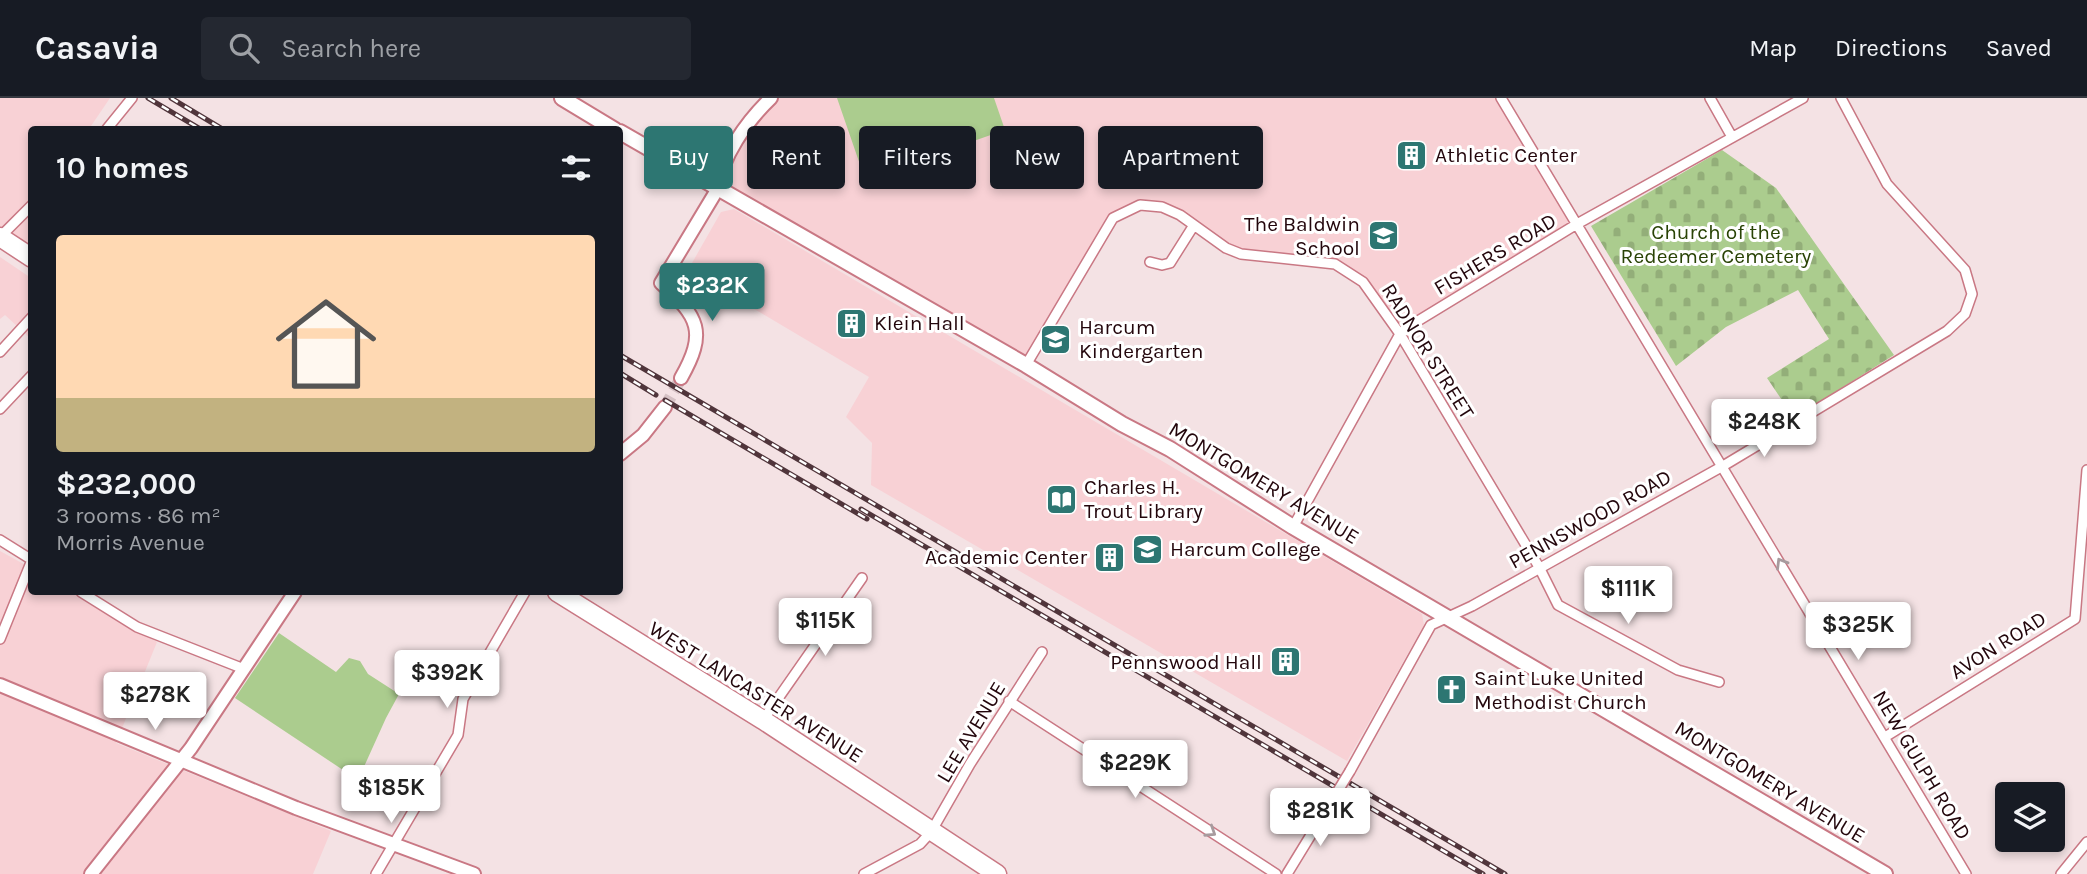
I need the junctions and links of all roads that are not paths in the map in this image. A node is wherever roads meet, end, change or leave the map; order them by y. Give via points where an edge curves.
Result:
1 (132, 98) edge
2 (562, 98) edge
3 (771, 98) edge
4 (1501, 98) edge
5 (1710, 98) edge
6 (1803, 98) edge
7 (1841, 98) edge
8 (109, 126) edge
9 (608, 126) edge
10 (623, 134) edge
11 (1732, 137) junction
12 (717, 190) junction
13 (28, 209) edge
14 (1194, 225) junction
15 (1577, 225) junction
16 (0, 237) edge
17 (28, 255) edge
18 (1150, 262) dead end
19 (28, 321) edge
20 (1400, 334) junction
21 (0, 352) edge
22 (1026, 365) junction
23 (681, 378) tunnel mouth
24 (28, 379) edge
25 (665, 407) tunnel mouth
26 (0, 410) edge
27 (623, 447) edge
28 (1724, 466) junction
29 (2087, 470) edge
30 (1293, 527) junction
31 (0, 540) edge
32 (28, 558) edge
33 (1539, 567) junction
34 (28, 570) edge
35 (862, 578) dead end
36 (86, 595) edge
37 (293, 595) edge
38 (523, 595) edge
39 (562, 595) edge
40 (2087, 613) edge
41 (1449, 617) junction
42 (2075, 619) junction
43 (0, 639) edge
44 (1042, 652) dead end
45 (244, 669) junction
46 (1719, 682) dead end
47 (0, 685) edge
48 (1009, 701) junction
49 (763, 720) junction
50 (1885, 737) junction
51 (182, 760) junction
52 (931, 832) junction
53 (2087, 842) edge
54 (394, 844) junction
55 (91, 874) edge
56 (376, 874) edge
57 (474, 874) edge
58 (864, 874) edge
59 (997, 874) edge
60 (1276, 874) edge
61 (1287, 874) edge
62 (1885, 874) edge
63 (1966, 874) edge
64 (2061, 874) edge

1 - 8 street
2 - 9 main road
3 - 12 street via 739,137 719,175
4 - 15 street, NEW GULPH ROAD
5 - 11 street
6 - 11 street, FISHERS ROAD
7 - 28 street, PENNSWOOD ROAD via 1887,184 1965,271 1972,294 1965,314 1947,331
10 - 12 main road, MONTGOMERY AVENUE
11 - 15 street, FISHERS ROAD
12 - 22 main road, MONTGOMERY AVENUE
12 - 23 street via 661,283 685,304 697,334 694,356
13 - 16 street
14 - 18 street via 1170,262
14 - 20 street, RADNOR STREET via 1241,254 1335,264 1363,282
14 - 22 street, RADNOR STREET via 1162,207 1140,205 1113,218
15 - 20 street, FISHERS ROAD
15 - 28 street, NEW GULPH ROAD
16 - 17 highway
19 - 21 street
20 - 30 street, FISHERS ROAD
20 - 33 street, RADNOR STREET
22 - 30 main road, MONTGOMERY AVENUE
24 - 26 street
25 - 27 street via 643,435
28 - 33 street, PENNSWOOD ROAD
50 -> 28 street, NEW GULPH ROAD
29 - 42 street, AVON ROAD
30 - 41 main road, MONTGOMERY AVENUE
31 - 32 street
33 - 41 street, PENNSWOOD ROAD
33 - 46 street, RADNOR STREET via 1558,605 1678,670
34 - 43 street
35 - 49 street
36 - 45 street via 136,628
37 - 45 street
38 - 54 street via 463,699 458,735
39 - 49 highway, WEST LANCASTER AVENUE
40 - 42 street
41 - 61 street, PENNSWOOD ROAD, bridge via 1432,625
41 - 62 main road, MONTGOMERY AVENUE
42 - 50 street, AVON ROAD
44 - 48 street, LEE AVENUE
45 - 51 street
47 - 51 street
48 - 52 street, LEE AVENUE
48 -> 60 street
49 - 52 highway, WEST LANCASTER AVENUE
50 - 63 street, NEW GULPH ROAD
51 - 54 street
51 - 55 street
52 - 58 street via 920,844
52 - 59 highway, WEST LANCASTER AVENUE
53 - 64 street
54 - 56 street
54 - 57 street

